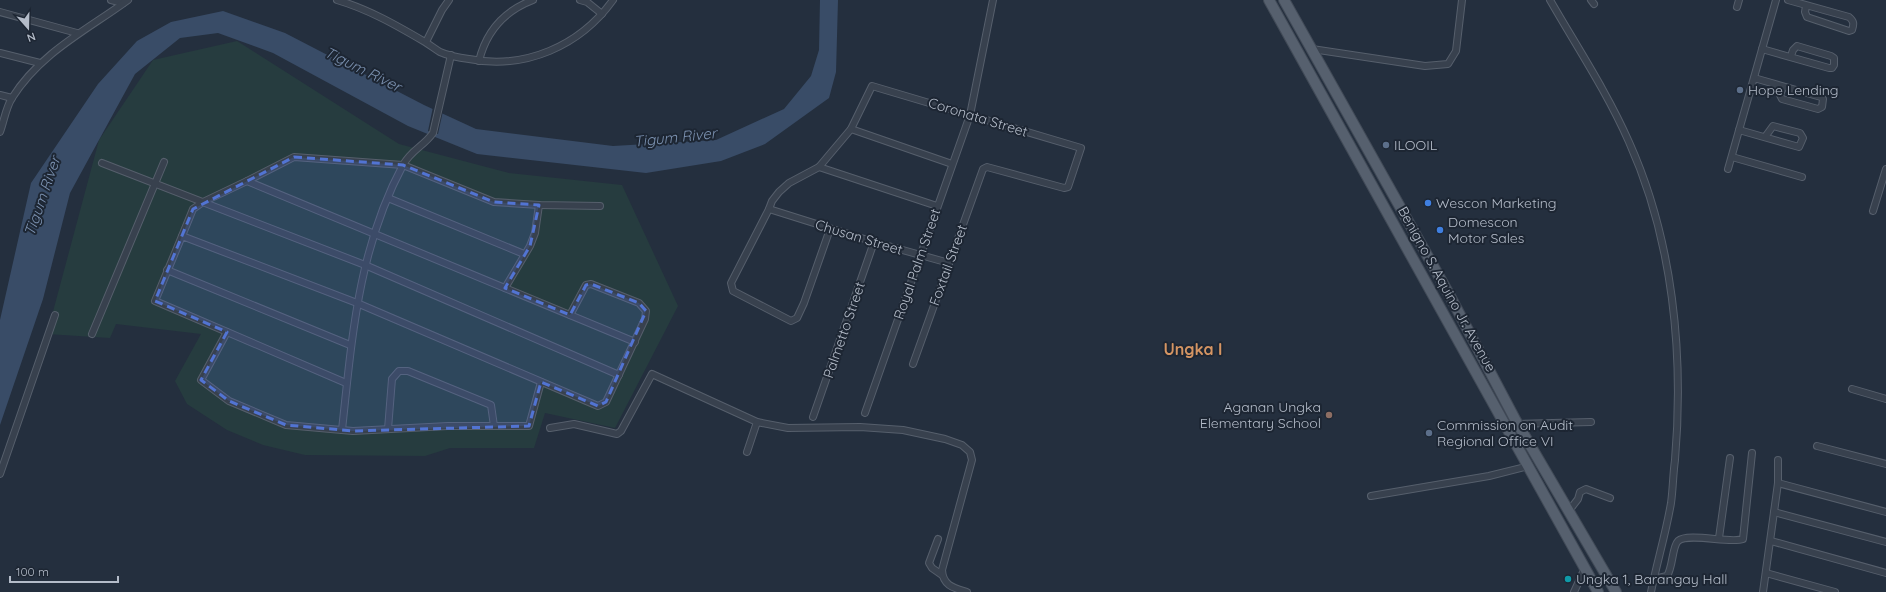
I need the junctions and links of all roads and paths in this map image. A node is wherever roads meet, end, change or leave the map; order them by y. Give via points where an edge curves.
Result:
1 (111, 0) edge
2 (336, 0) edge
3 (362, 0) edge
4 (449, 0) edge
5 (533, 0) edge
6 (580, 0) edge
7 (613, 0) edge
8 (993, 0) edge
9 (1269, 0) edge
10 (1284, 0) edge
11 (1462, 0) edge
12 (1550, 0) edge
13 (1776, 0) edge
14 (1788, 0) edge
15 (126, 2) edge
16 (1806, 6) junction
17 (359, 7) junction
18 (0, 12) edge
19 (602, 14) junction
20 (78, 33) junction
21 (426, 42) junction
22 (1312, 49) junction
23 (1762, 49) junction
24 (0, 53) edge
25 (451, 55) junction
26 (1792, 56) junction
27 (479, 61) junction
28 (40, 63) junction
29 (1328, 77) junction
30 (1754, 78) junction
31 (1316, 83) junction
32 (1783, 87) junction
33 (0, 95) edge
34 (12, 98) junction
35 (970, 115) junction
36 (852, 129) junction
37 (1739, 130) junction
38 (0, 132) edge
39 (1765, 137) junction
40 (1732, 157) junction
41 (164, 162) dead end
42 (102, 163) dead end
43 (952, 164) junction
44 (403, 165) junction
45 (819, 167) junction
46 (985, 167) joint
47 (1728, 169) dead end
48 (1886, 170) edge
49 (1802, 177) dead end
50 (247, 181) junction
51 (155, 183) junction
52 (388, 198) junction
53 (203, 202) junction
54 (539, 205) junction
55 (600, 206) dead end
56 (937, 206) junction
57 (769, 209) junction
58 (1872, 211) dead end
59 (830, 229) junction
60 (374, 233) junction
61 (182, 236) junction
62 (874, 242) junction
63 (524, 254) junction
64 (919, 255) junction
65 (949, 263) junction
66 (365, 265) junction
67 (167, 270) junction
68 (505, 288) junction
69 (357, 303) junction
70 (55, 315) dead end
71 (570, 315) junction
72 (227, 332) junction
73 (92, 334) dead end
74 (635, 342) junction
75 (350, 345) junction
76 (913, 364) dead end
77 (619, 375) junction
78 (541, 382) junction
79 (346, 383) junction
80 (1852, 389) dead end
81 (1886, 399) edge
82 (865, 414) dead end
83 (813, 417) dead end
84 (757, 422) junction
85 (1591, 422) dead end
86 (1514, 423) junction
87 (494, 426) junction
88 (550, 428) dead end
89 (388, 429) junction
90 (342, 430) junction
91 (1817, 446) dead end
92 (747, 452) dead end
93 (1752, 453) dead end
94 (1730, 458) dead end
95 (1778, 460) dead end
96 (1886, 464) edge
97 (1529, 466) junction
98 (0, 474) edge
99 (1778, 483) junction
100 (1370, 496) dead end
101 (1610, 498) dead end
102 (1568, 512) junction
103 (1774, 512) junction
104 (1886, 512) edge
105 (1719, 538) junction
106 (938, 539) dead end
107 (1771, 541) junction
108 (1886, 542) edge
109 (1597, 561) junction
110 (1585, 568) junction
111 (1766, 573) junction
112 (1886, 573) edge
113 (942, 575) junction
114 (1654, 580) junction
115 (967, 592) edge
116 (1574, 592) edge
117 (1598, 592) edge
118 (1616, 592) edge
119 (1651, 592) edge
120 (1763, 592) edge
121 (1836, 592) edge

1 - 15 street
2 - 17 street
3 - 17 street
4 - 21 street
5 - 27 street via 500,20 485,42
6 - 19 street via 587,2
7 - 19 street
8 - 35 street, Royal Palm Street
9 - 31 main road, Benigno S. Aquino Jr. Avenue
10 - 22 main road, Benigno S. Aquino Jr. Avenue
11 - 22 street via 1456,51 1448,64 1425,66
12 - 114 street via 1612,106 1630,143 1648,192 1662,242 1674,310 1678,412 1671,503
13 - 23 street
14 - 16 street
15 - 20 street
16 - 16 street via 1850,17 1854,24 1852,30 1807,17
17 - 21 street
18 - 20 street
19 - 27 street via 571,41 556,48 507,63
20 - 28 street
21 - 25 street
22 - 29 main road, Benigno S. Aquino Jr. Avenue
23 - 26 street
23 - 30 street
24 - 28 street
25 - 27 street
25 - 44 street via 433,133 428,141 412,151
26 - 26 street via 1829,68 1834,65 1834,58 1831,56 1797,46
28 - 34 street
29 - 31 main road
29 - 86 main road, Benigno S. Aquino Jr. Avenue via 1450,296
30 - 32 street
30 - 37 street
31 - 86 main road, Benigno S. Aquino Jr. Avenue
32 - 32 street via 1821,97 1822,106 1818,108 1782,99 1780,95
33 - 34 street
34 - 38 street
35 - 36 street, Coronata Street via 870,86
35 - 43 street, Royal Palm Street
35 - 46 street, Coronata Street via 1081,148 1068,187 1064,188
36 - 43 street
36 - 45 street
37 - 39 street
37 - 40 street
39 - 39 street via 1799,148 1803,138 1800,133 1772,126
40 - 47 street
40 - 49 street
41 - 51 street
42 - 51 street
43 - 56 street, Royal Palm Street
44 - 50 street via 294,157
44 - 52 street
44 - 54 street via 494,202
45 - 56 street
45 - 57 street via 784,187 772,201
46 - 65 street, Foxtail Street
48 - 58 street
50 - 53 street
50 - 60 street
51 - 53 street
51 - 73 street
52 - 60 street
52 - 63 street
53 - 61 street via 193,209
53 - 66 street
54 - 55 street
54 - 63 street via 535,233
56 - 64 street, Royal Palm Street
57 - 59 street, Chusan Street
57 - 59 street via 731,287 733,291 791,321 797,318 804,303
59 - 62 street, Chusan Street
60 - 66 street
60 - 68 street
61 - 67 street
61 - 69 street
62 - 64 street, Chusan Street
62 - 83 street, Palmetto Street
63 - 68 street
64 - 65 street, Chusan Street
64 - 82 street, Royal Palm Street
65 - 76 street, Foxtail Street
66 - 69 street
66 - 77 street
67 - 72 street via 155,301
67 - 75 street
68 - 71 street
69 - 75 street
69 - 78 street
70 - 98 street
71 - 74 street
71 - 74 street via 586,285 591,284 639,303 646,311
72 - 79 street
72 - 90 street via 201,380 229,401 286,425
74 - 77 street
75 - 79 street
77 - 78 street via 606,402 598,406
78 - 87 street via 529,426
79 - 90 street
80 - 81 street
84 - 88 street via 652,374 617,434 574,424
84 - 92 street
84 - 113 street via 788,428 860,427 903,430 945,439 968,448 972,460
85 - 86 street
86 - 97 main road, Benigno S. Aquino Jr. Avenue
86 - 102 main road, Benigno S. Aquino Jr. Avenue
87 - 89 street
87 - 89 street via 491,405 408,371 399,371 392,379
89 - 90 street
91 - 96 street
93 - 105 street via 1743,539
94 - 105 street
95 - 99 street
97 - 100 street via 1489,476
97 - 110 main road, Benigno S. Aquino Jr. Avenue
99 - 103 street
99 - 104 street
101 - 102 street via 1586,490 1580,492
102 - 109 main road, Benigno S. Aquino Jr. Avenue
103 - 107 street
103 - 108 street
105 - 114 street via 1678,541 1670,572 1667,576
106 - 113 street via 929,563
107 - 111 street
107 - 112 street
109 - 110 main road
109 - 118 main road, Benigno S. Aquino Jr. Avenue
110 - 116 street
110 - 117 main road, Benigno S. Aquino Jr. Avenue
111 - 120 street
111 - 121 street
113 - 115 street via 947,584
114 - 119 street

